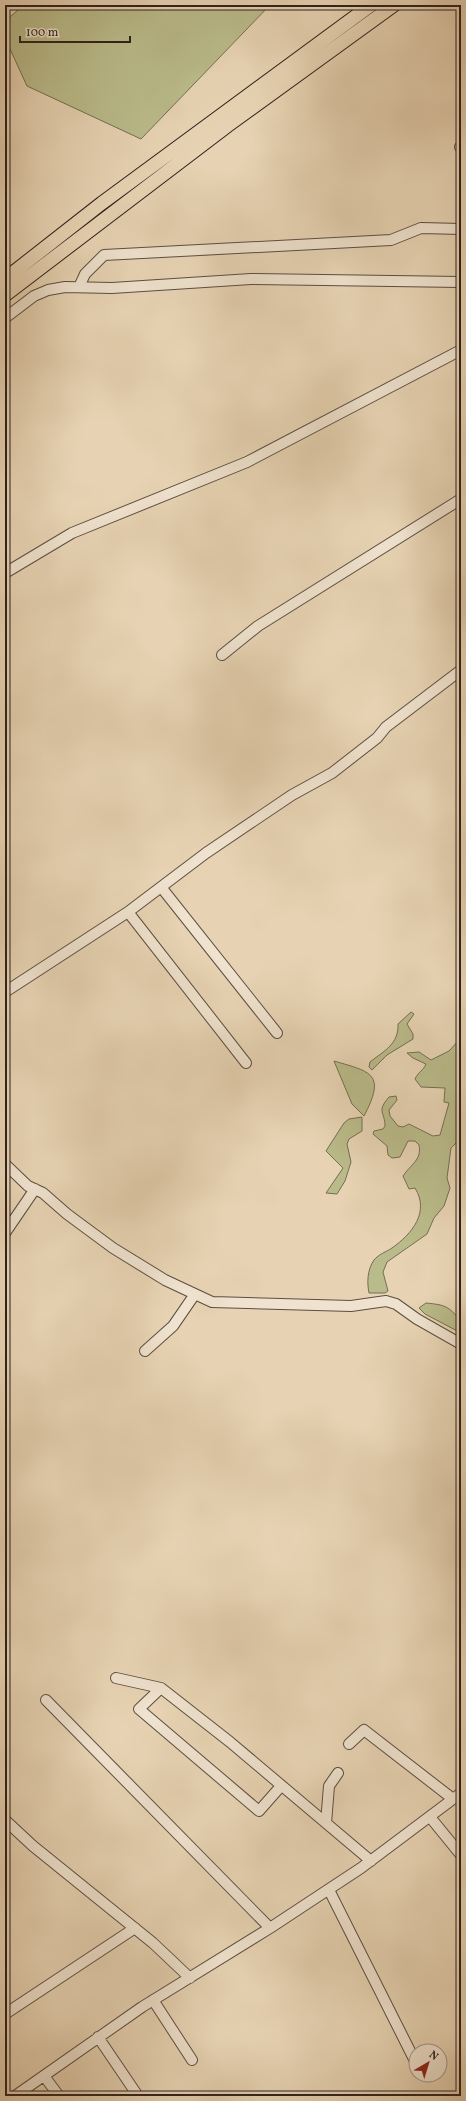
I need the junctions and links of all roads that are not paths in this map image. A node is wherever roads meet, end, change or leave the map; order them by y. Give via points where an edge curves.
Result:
1 (370, 5) edge
2 (394, 5) edge
3 (461, 228) edge
4 (5, 279) edge
5 (461, 282) edge
6 (78, 287) junction
7 (5, 295) edge
8 (5, 318) edge
9 (461, 350) edge
10 (461, 499) edge
11 (5, 573) edge
12 (222, 655) dead end
13 (461, 670) edge
14 (161, 887) junction
15 (128, 912) junction
16 (5, 992) edge
17 (277, 1033) dead end
18 (246, 1063) dead end
19 (5, 1164) edge
20 (35, 1189) junction
21 (5, 1233) edge
22 (195, 1294) junction
23 (461, 1344) edge
24 (145, 1352) dead end
25 (116, 1678) dead end
26 (161, 1688) junction
27 (46, 1700) dead end
28 (349, 1744) dead end
29 (338, 1773) dead end
30 (281, 1786) junction
31 (457, 1796) edge
32 (430, 1817) junction
33 (5, 1820) edge
34 (326, 1823) junction
35 (461, 1855) edge
36 (370, 1861) junction
37 (329, 1890) junction
38 (135, 1928) junction
39 (270, 1928) junction
40 (190, 1978) junction
41 (153, 2000) junction
42 (5, 2014) edge
43 (98, 2037) junction
44 (408, 2047) edge
45 (192, 2060) dead end
46 (44, 2076) junction
47 (27, 2092) edge
48 (14, 2096) edge
49 (59, 2096) edge
50 (138, 2096) edge

1 - 4 main road via 102,203
2 - 7 main road via 227,126
3 - 6 street via 421,228 391,240 104,255 85,274
5 - 6 street via 251,279 120,288
6 - 8 street via 48,290 34,296
9 - 11 street via 247,462 72,533
10 - 12 street via 258,626
13 - 14 street via 386,727 377,738 332,773 286,799
14 - 15 street
14 - 17 street
15 - 16 street
15 - 18 street
19 - 20 street via 28,1186
20 - 21 street
20 - 22 street via 113,1248 165,1280
22 - 23 street via 212,1302 234,1304 351,1306 386,1301 396,1304
22 - 24 street via 173,1326
25 - 26 street
26 - 30 street
26 - 30 street via 139,1709 259,1811
27 - 39 street
28 - 31 street via 364,1730
29 - 34 street via 329,1786
30 - 34 street
31 - 32 street
32 - 35 street
32 - 36 street
33 - 38 street via 33,1846
34 - 36 street
36 - 37 street
37 - 39 street
37 - 44 street
38 - 40 street
38 - 42 street
39 - 40 street
40 - 41 street
41 - 43 street
41 - 45 street
43 - 46 street
43 - 50 street
46 - 47 street
46 - 49 street
47 - 48 street

